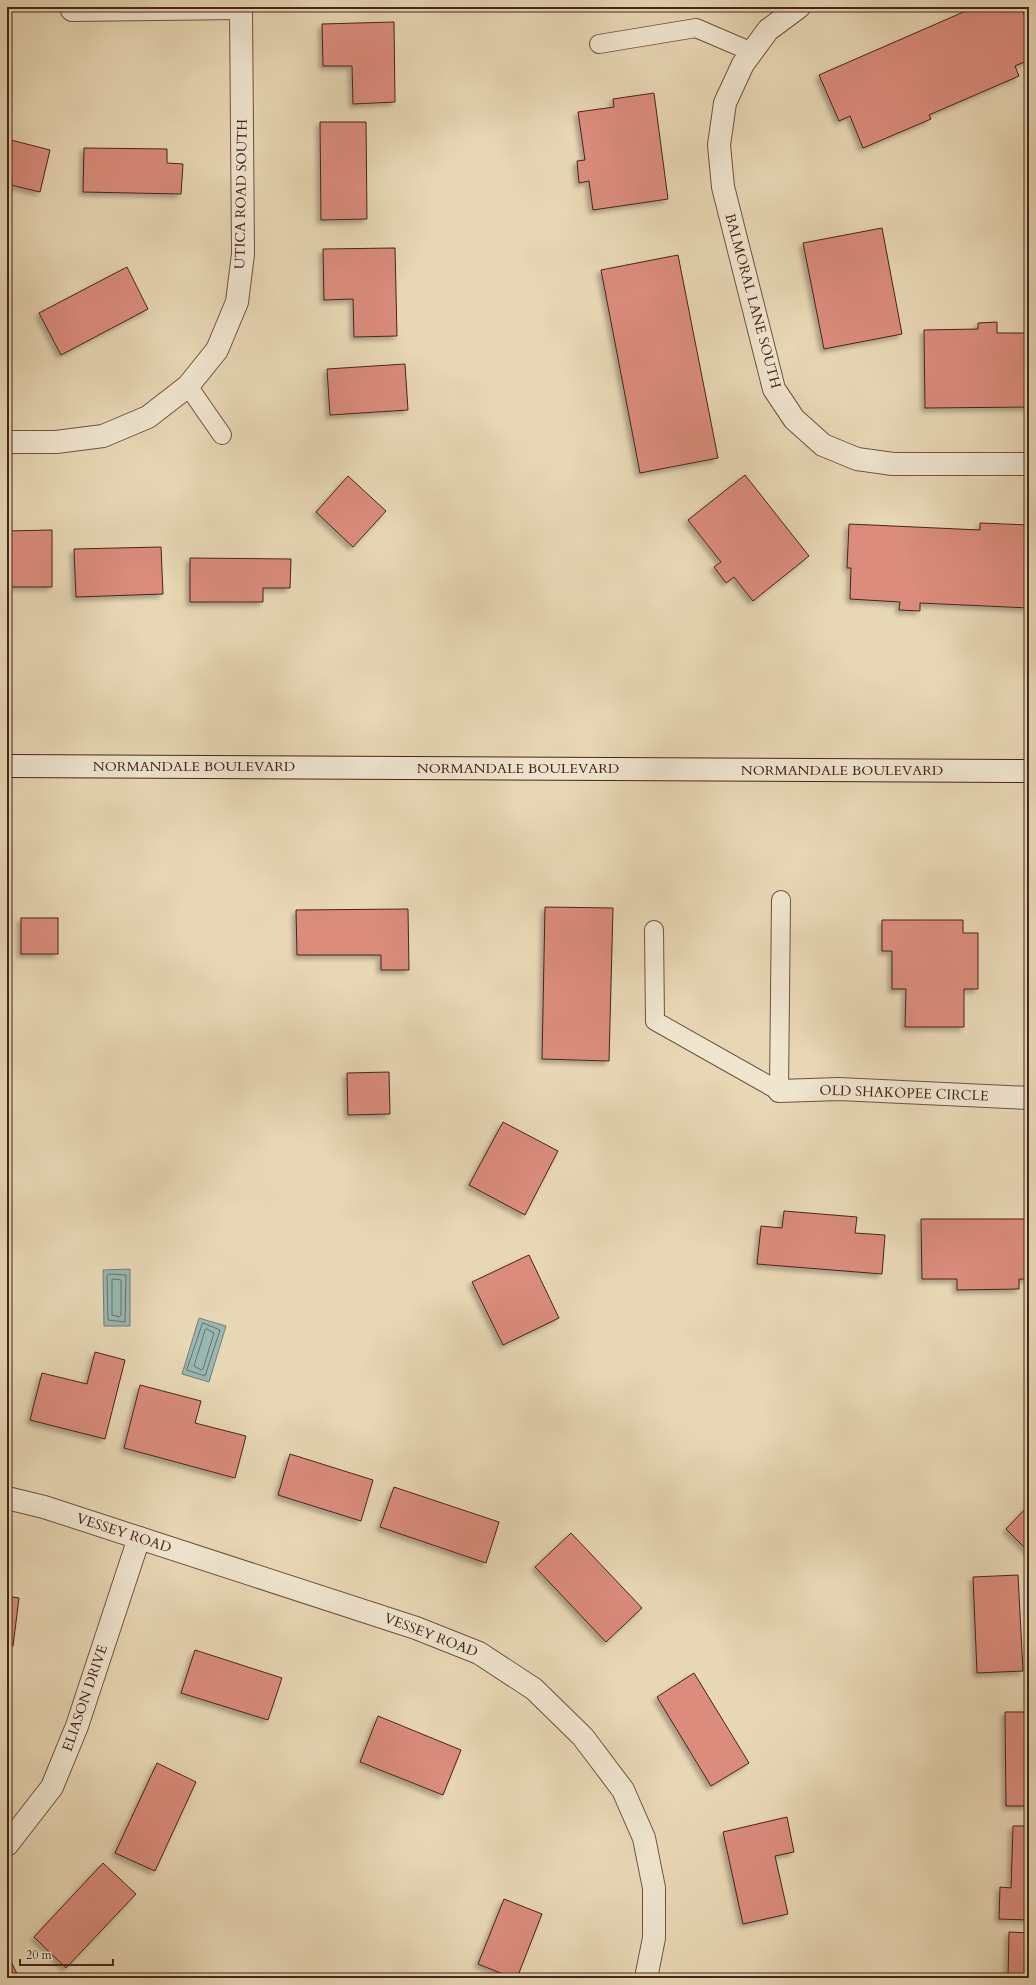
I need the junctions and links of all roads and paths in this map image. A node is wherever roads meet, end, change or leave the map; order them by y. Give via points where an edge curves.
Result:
1 (241, 7) edge
2 (799, 7) edge
3 (72, 10) dead end
4 (599, 44) dead end
5 (752, 52) junction
6 (188, 386) junction
7 (222, 435) dead end
8 (7, 442) edge
9 (1029, 464) edge
10 (7, 766) edge
11 (1029, 771) edge
12 (781, 900) dead end
13 (654, 930) dead end
14 (779, 1091) junction
15 (1029, 1098) edge
16 (7, 1498) edge
17 (139, 1538) junction
18 (7, 1845) edge
19 (646, 1978) edge

1 - 3 street
1 - 6 street, UTICA ROAD SOUTH via 243,254 237,302 217,350
2 - 5 street, BALMORAL LANE SOUTH via 768,30
4 - 5 lane via 696,28
5 - 9 street, BALMORAL LANE SOUTH via 743,64 725,103 719,145 723,187 774,389 794,419 823,445 857,459 892,464
6 - 7 lane
6 - 8 street, UTICA ROAD SOUTH via 148,417 103,436 56,442
10 - 11 street, NORMANDALE BOULEVARD
12 - 14 lane
13 - 14 lane via 655,1022
14 - 15 street, OLD SHAKOPEE CIRCLE via 839,1089
16 - 17 street, VESSEY ROAD via 44,1507
17 - 18 street, ELIASON DRIVE via 77,1726 52,1787
17 - 19 street, VESSEY ROAD via 416,1628 479,1652 534,1689 583,1737 623,1790 644,1838 654,1888 654,1938

